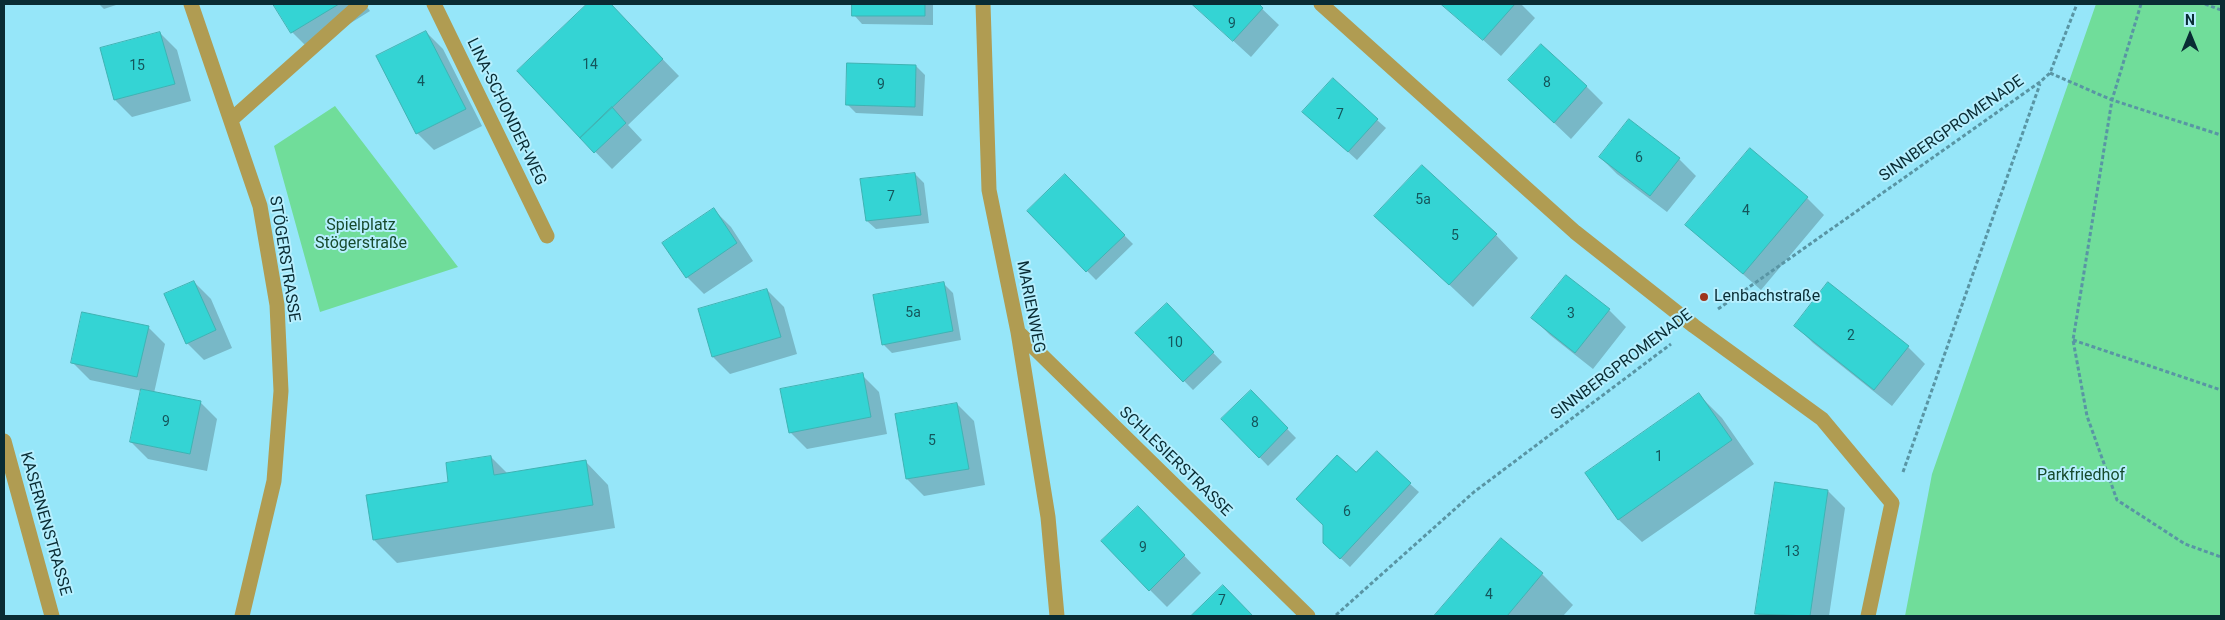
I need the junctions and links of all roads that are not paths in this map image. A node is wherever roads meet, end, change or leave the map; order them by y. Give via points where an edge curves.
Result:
1 (191, 4) edge
2 (361, 4) edge
3 (434, 4) edge
4 (984, 4) edge
5 (1320, 4) edge
6 (232, 119) junction
7 (546, 236) dead end
8 (1018, 332) junction
9 (4, 441) edge
10 (52, 616) edge
11 (242, 616) edge
12 (1057, 616) edge
13 (1308, 616) edge
14 (1868, 616) edge

1 - 6 street, STÖGERSTRASSE
2 - 6 street
3 - 7 street, LINA-SCHONDER-WEG
4 - 8 street, MARIENWEG via 989,190
5 - 14 street via 1575,232 1694,326 1822,419 1892,503
6 - 11 street, STÖGERSTRASSE via 262,215 277,305 281,391 274,481
8 - 12 street, MARIENWEG via 1048,517
8 - 13 street, SCHLESIERSTRASSE
9 - 10 street, KASERNENSTRASSE

